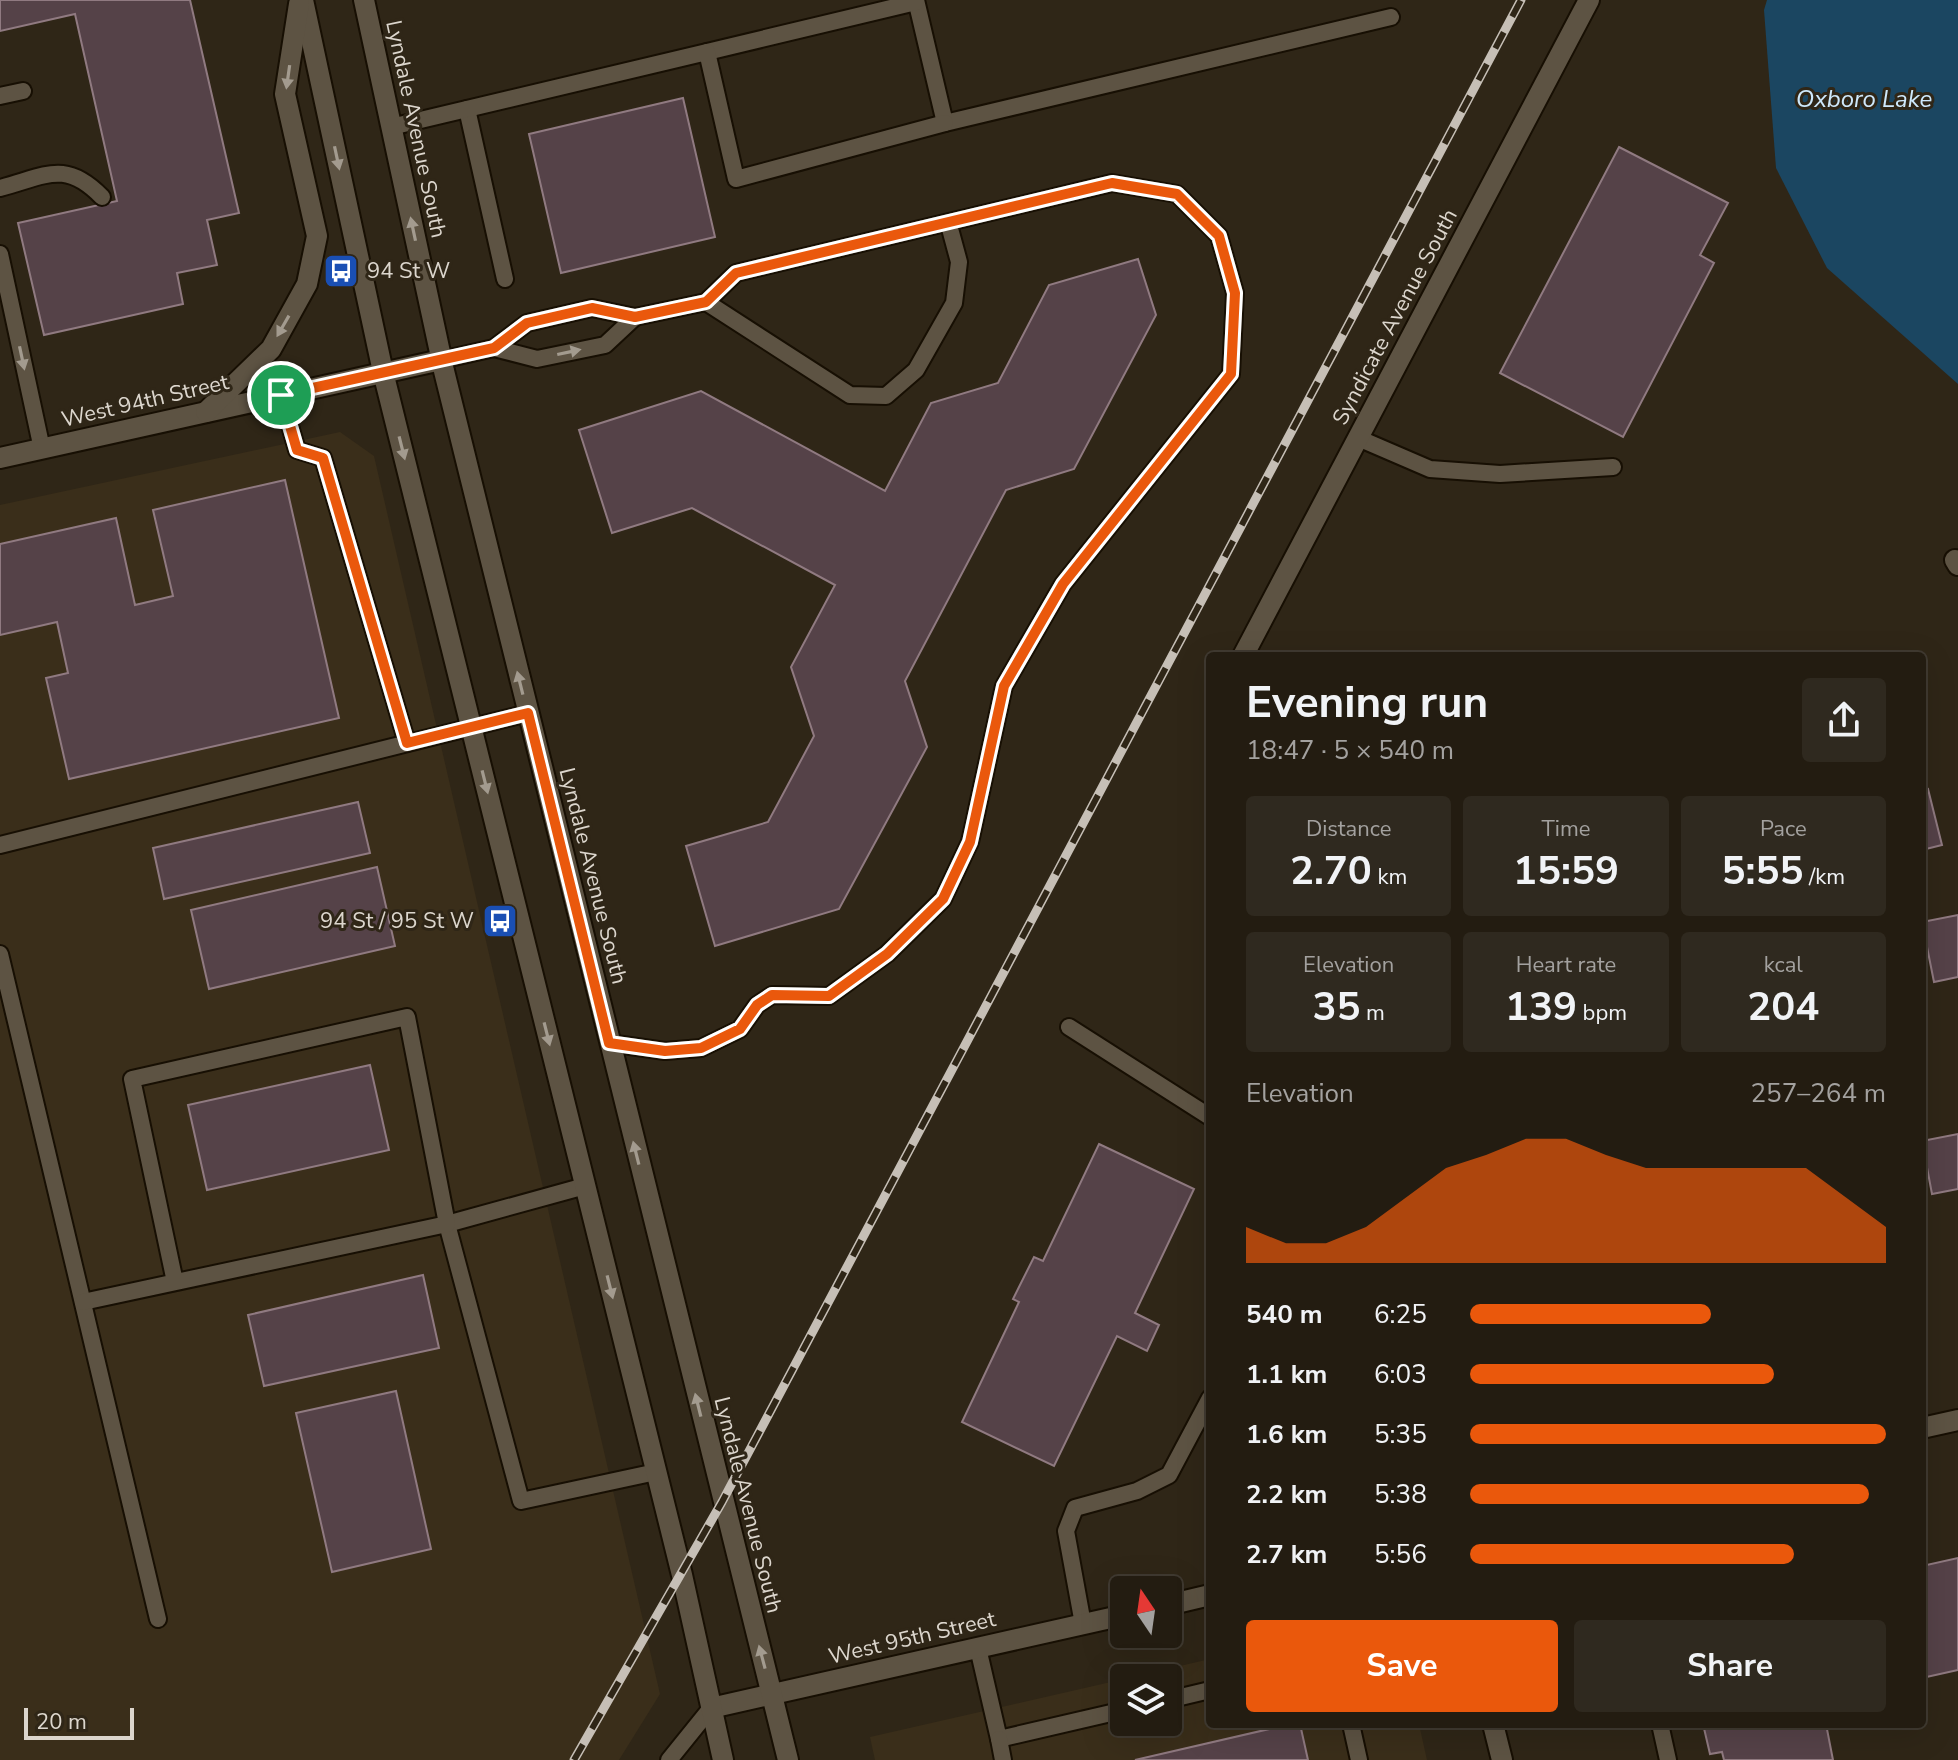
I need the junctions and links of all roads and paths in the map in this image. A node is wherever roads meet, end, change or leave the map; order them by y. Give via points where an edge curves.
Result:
1 (301, 0) edge
2 (364, 0) edge
3 (1589, 0) edge
4 (916, 1) edge
5 (1391, 17) dead end
6 (707, 52) junction
7 (23, 91) dead end
8 (0, 96) edge
9 (467, 109) junction
10 (945, 123) junction
11 (391, 127) junction
12 (0, 188) edge
13 (102, 197) dead end
14 (949, 225) junction
15 (0, 254) edge
16 (505, 279) dead end
17 (706, 302) junction
18 (635, 317) junction
19 (494, 348) junction
20 (441, 360) junction
21 (383, 372) junction
22 (281, 395) junction
23 (206, 412) junction
24 (1358, 438) junction
25 (42, 449) junction
26 (0, 458) edge
27 (1613, 467) dead end
28 (1245, 652) edge
29 (528, 713) junction
30 (471, 728) junction
31 (407, 743) junction
32 (0, 845) edge
33 (0, 954) edge
34 (1069, 1027) dead end
35 (609, 1043) junction
36 (1206, 1114) edge
37 (585, 1186) junction
38 (447, 1224) junction
39 (175, 1282) junction
40 (83, 1302) junction
41 (1206, 1406) edge
42 (1958, 1420) edge
43 (1926, 1427) edge
44 (656, 1472) junction
45 (1206, 1596) edge
46 (1182, 1602) edge
47 (1110, 1618) edge
48 (158, 1619) dead end
49 (1083, 1624) junction
50 (978, 1648) junction
51 (1206, 1691) edge
52 (772, 1694) junction
53 (1182, 1697) edge
54 (711, 1708) junction
55 (1110, 1713) edge
56 (1352, 1728) edge
57 (1494, 1728) edge
58 (1661, 1728) edge
59 (999, 1739) junction
60 (669, 1760) edge
61 (723, 1760) edge
62 (788, 1760) edge
63 (1003, 1760) edge
64 (1359, 1760) edge
65 (1502, 1760) edge
66 (1668, 1760) edge

1 -> 21 main road
1 -> 23 main road via 285,94 317,236 307,284 271,349
2 - 11 main road, Lyndale Avenue South
3 - 24 main road, Syndicate Avenue South
4 - 6 lane
4 - 10 lane
5 - 10 lane
6 - 9 lane
6 - 10 lane via 736,179
7 - 8 lane
9 - 11 lane
9 - 16 lane
20 -> 11 main road, Lyndale Avenue South
12 - 13 lane via 64,171 86,181
14 - 17 lane via 736,273
14 - 17 lane via 959,262 954,303 916,370 886,396 850,395
14 - 35 lane via 1112,183 1177,194 1219,236 1235,293 1231,374 1063,584 1004,686 970,842 943,899 887,954 829,996 772,995 757,1005 740,1029 701,1048 665,1051
15 -> 25 lane
17 - 18 lane
18 - 19 lane via 592,308 527,323
19 -> 18 lane via 537,359 605,345
19 - 20 lane
20 - 21 main road, West 94th Street
29 -> 20 main road, Lyndale Avenue South
21 - 22 main road, West 94th Street
21 -> 30 main road
22 - 23 main road, West 94th Street
22 - 31 lane via 297,450 323,458
23 - 25 main road, West 94th Street
24 - 27 lane via 1430,469 1500,474
24 - 28 main road, Syndicate Avenue South
25 - 26 main road, West 94th Street
29 - 30 lane
29 - 35 main road, Lyndale Avenue South
30 - 31 lane
30 -> 37 main road
31 - 32 lane
33 - 40 lane
34 - 36 lane
52 -> 35 main road, Lyndale Avenue South
37 - 38 lane
37 -> 44 main road
38 - 39 lane
38 - 39 lane via 407,1017 132,1079
38 - 44 lane via 521,1501
39 - 40 lane
40 - 48 lane
41 - 49 lane via 1169,1475 1137,1491 1075,1508 1066,1531
42 - 43 main road
44 - 54 main road
45 - 46 main road
47 - 49 main road, West 95th Street
49 - 50 main road, West 95th Street
50 - 52 main road, West 95th Street
50 - 59 lane
51 - 53 lane
52 - 54 main road, West 95th Street
52 - 62 main road, Lyndale Avenue South
54 - 60 lane
54 - 61 main road
55 - 59 lane
56 - 64 lane
57 - 65 main road
58 - 66 lane
59 - 63 lane

